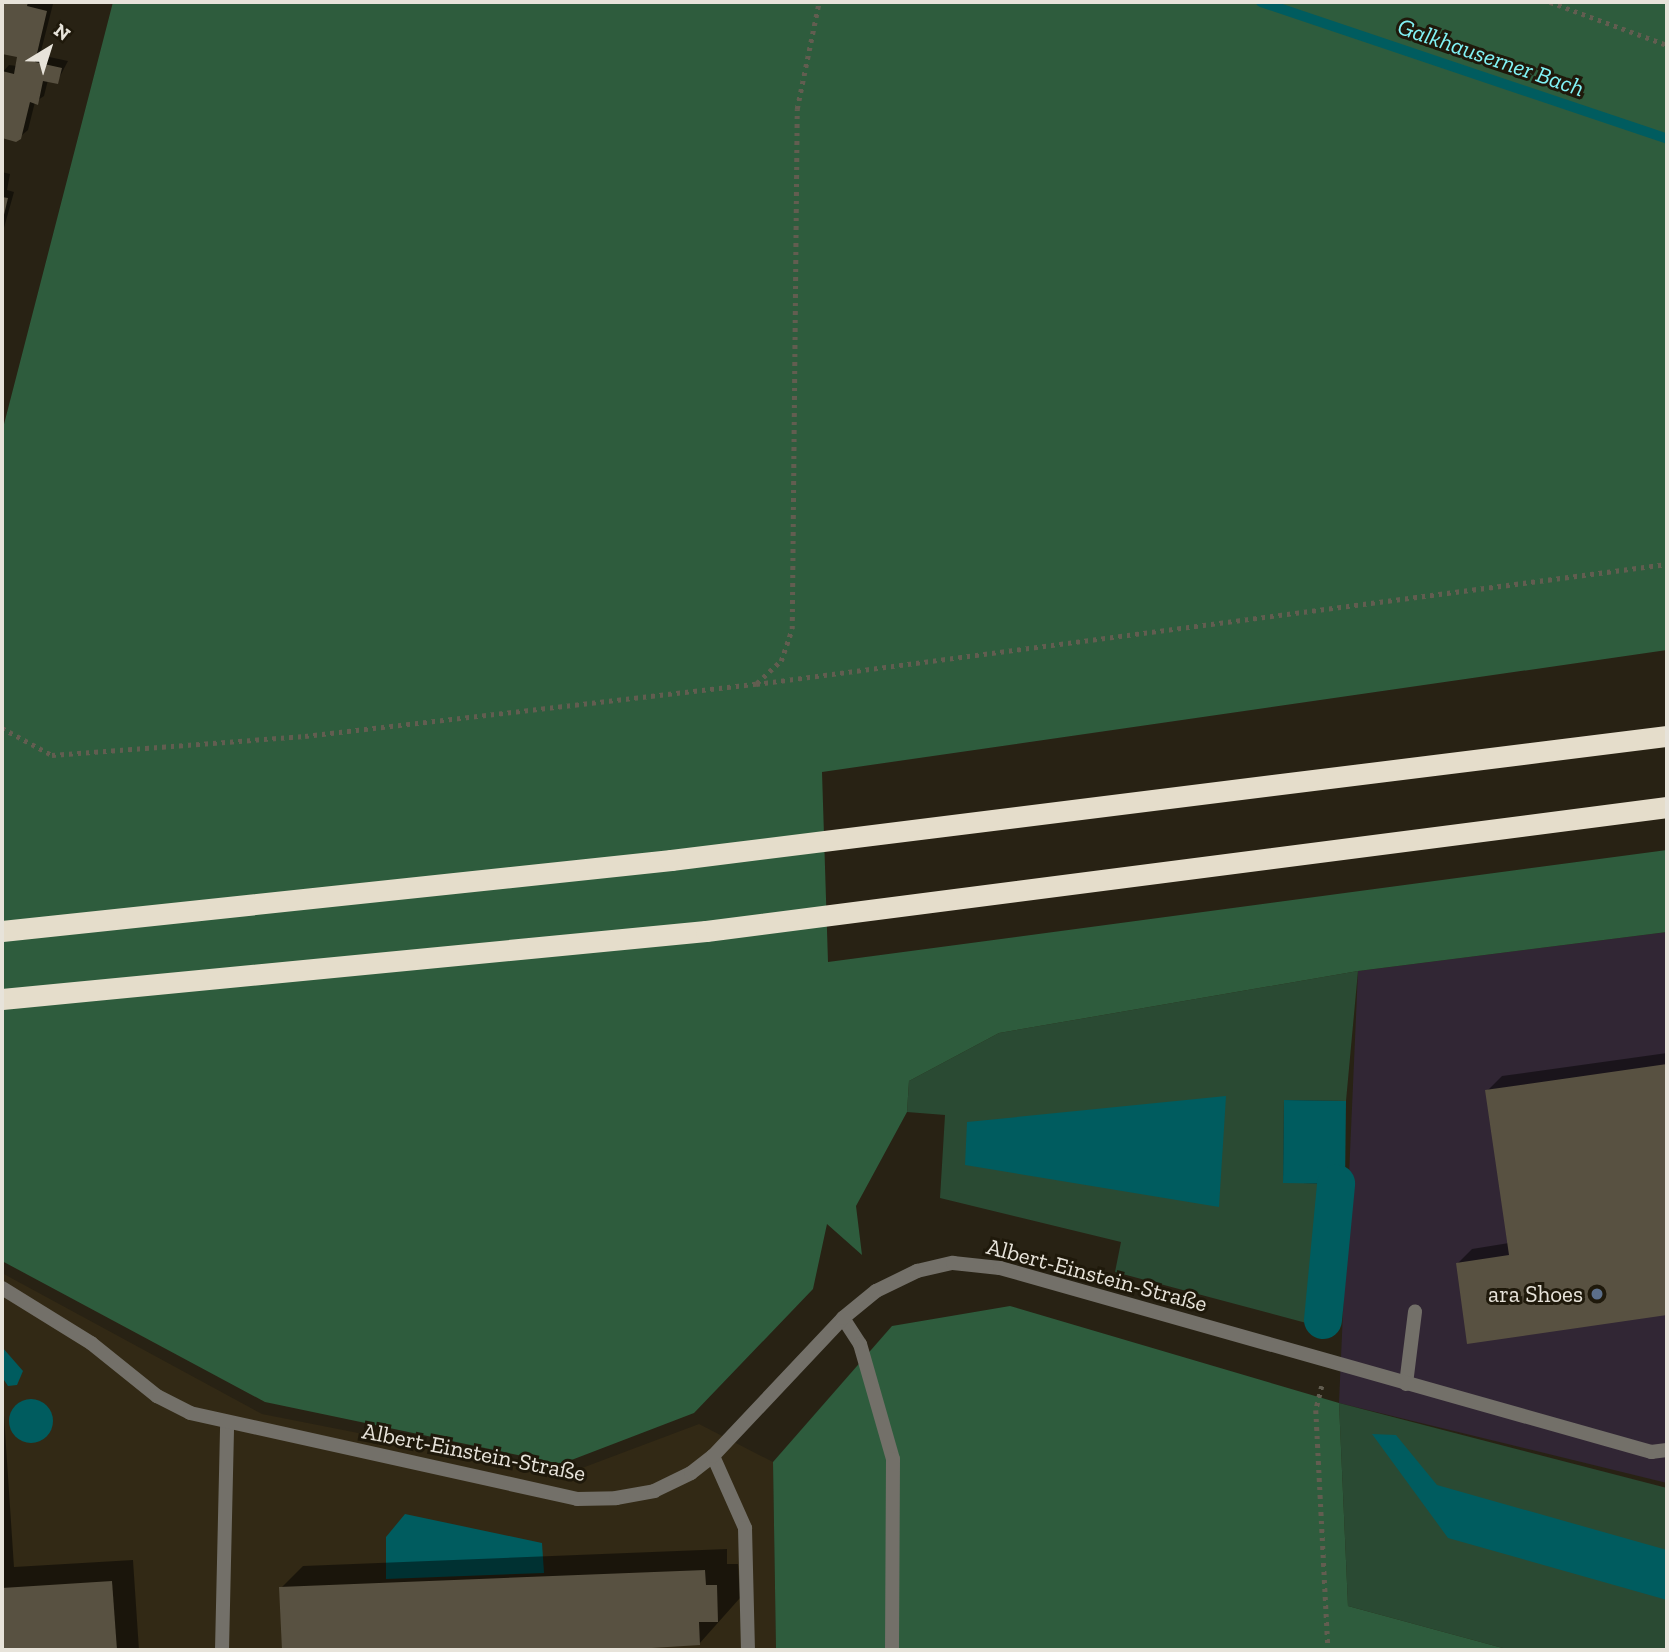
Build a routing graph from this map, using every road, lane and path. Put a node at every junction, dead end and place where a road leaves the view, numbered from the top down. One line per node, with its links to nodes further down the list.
1 (819, 2): 5 (path)
2 (1550, 2): 3 (path)
3 (1667, 46)
4 (1667, 564): 5 (path)
5 (756, 684): 6 (path)
6 (2, 728)
7 (1667, 736): 9 (highway)
8 (1667, 807): 10 (highway)
9 (2, 931)
10 (2, 999)
11 (2, 1288): 16 (street, Albert-Einstein-Straße)
12 (1415, 1312): 15 (street)
13 (843, 1318): 14 (street, Albert-Einstein-Straße); 18 (street, Albert-Einstein-Straße); 21 (street)
14 (1327, 1362): 15 (street, Albert-Einstein-Straße); 22 (path)
15 (1406, 1384): 17 (street, Albert-Einstein-Straße)
16 (227, 1424): 18 (street, Albert-Einstein-Straße); 19 (street)
17 (1667, 1450)
18 (713, 1456): 20 (street)
19 (222, 1650)
20 (748, 1650)
21 (892, 1650)
22 (1328, 1650)

